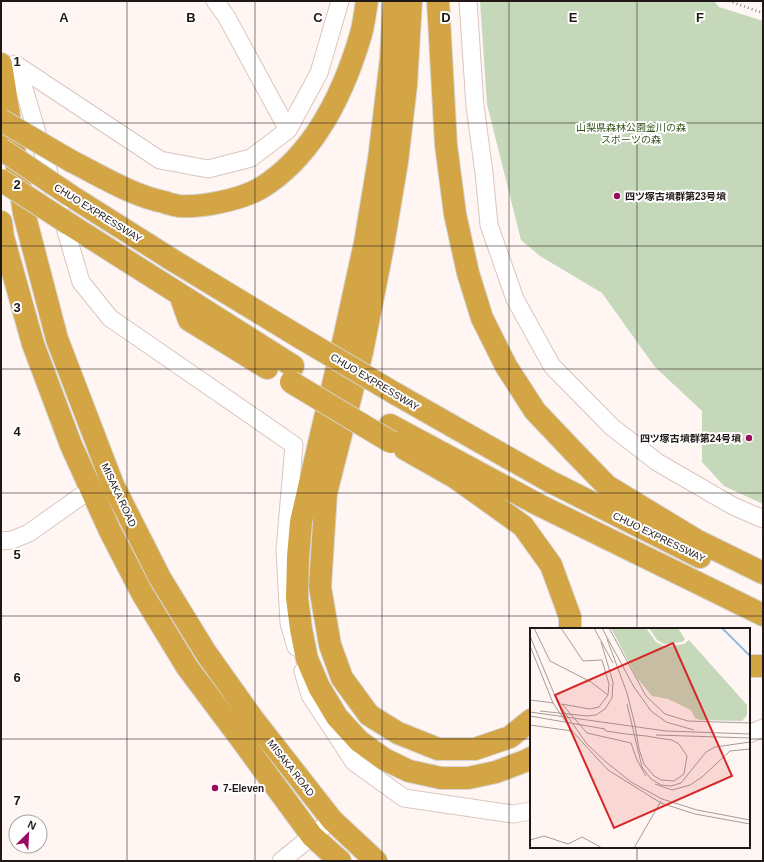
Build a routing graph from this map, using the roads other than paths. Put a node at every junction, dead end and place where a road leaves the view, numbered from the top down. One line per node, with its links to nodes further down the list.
1 (215, 1): 11 (street)
2 (340, 1): 11 (street)
3 (367, 1): 10 (highway, bridge)
4 (394, 1): 28 (highway)
5 (411, 1): 25 (highway)
6 (438, 1): 19 (highway)
7 (468, 1): 17 (street)
8 (1, 55): 9 (street)
9 (9, 65): 11 (street); 29 (street); 30 (highway, MISAKA ROAD)
10 (1, 120)
11 (288, 130)
12 (1, 149): 20 (highway, CHUO EXPRESSWAY, bridge)
13 (1, 180): 15 (highway, bridge)
14 (2, 231): 16 (highway)
15 (391, 433): 21 (highway); 22 (highway)
16 (91, 489): 18 (street); 31 (highway)
17 (763, 519)
18 (1, 541)
19 (763, 573)
20 (763, 588)
21 (763, 615)
22 (570, 628)
23 (750, 666): 24 (highway)
24 (763, 666)
25 (530, 721)
26 (763, 728): 27 (street)
27 (750, 734)
28 (530, 758)
29 (530, 811)
30 (332, 820): 31 (street); 34 (highway, MISAKA ROAD)
31 (312, 836): 32 (street); 33 (highway)
32 (281, 861)
33 (340, 861)
34 (376, 861)

